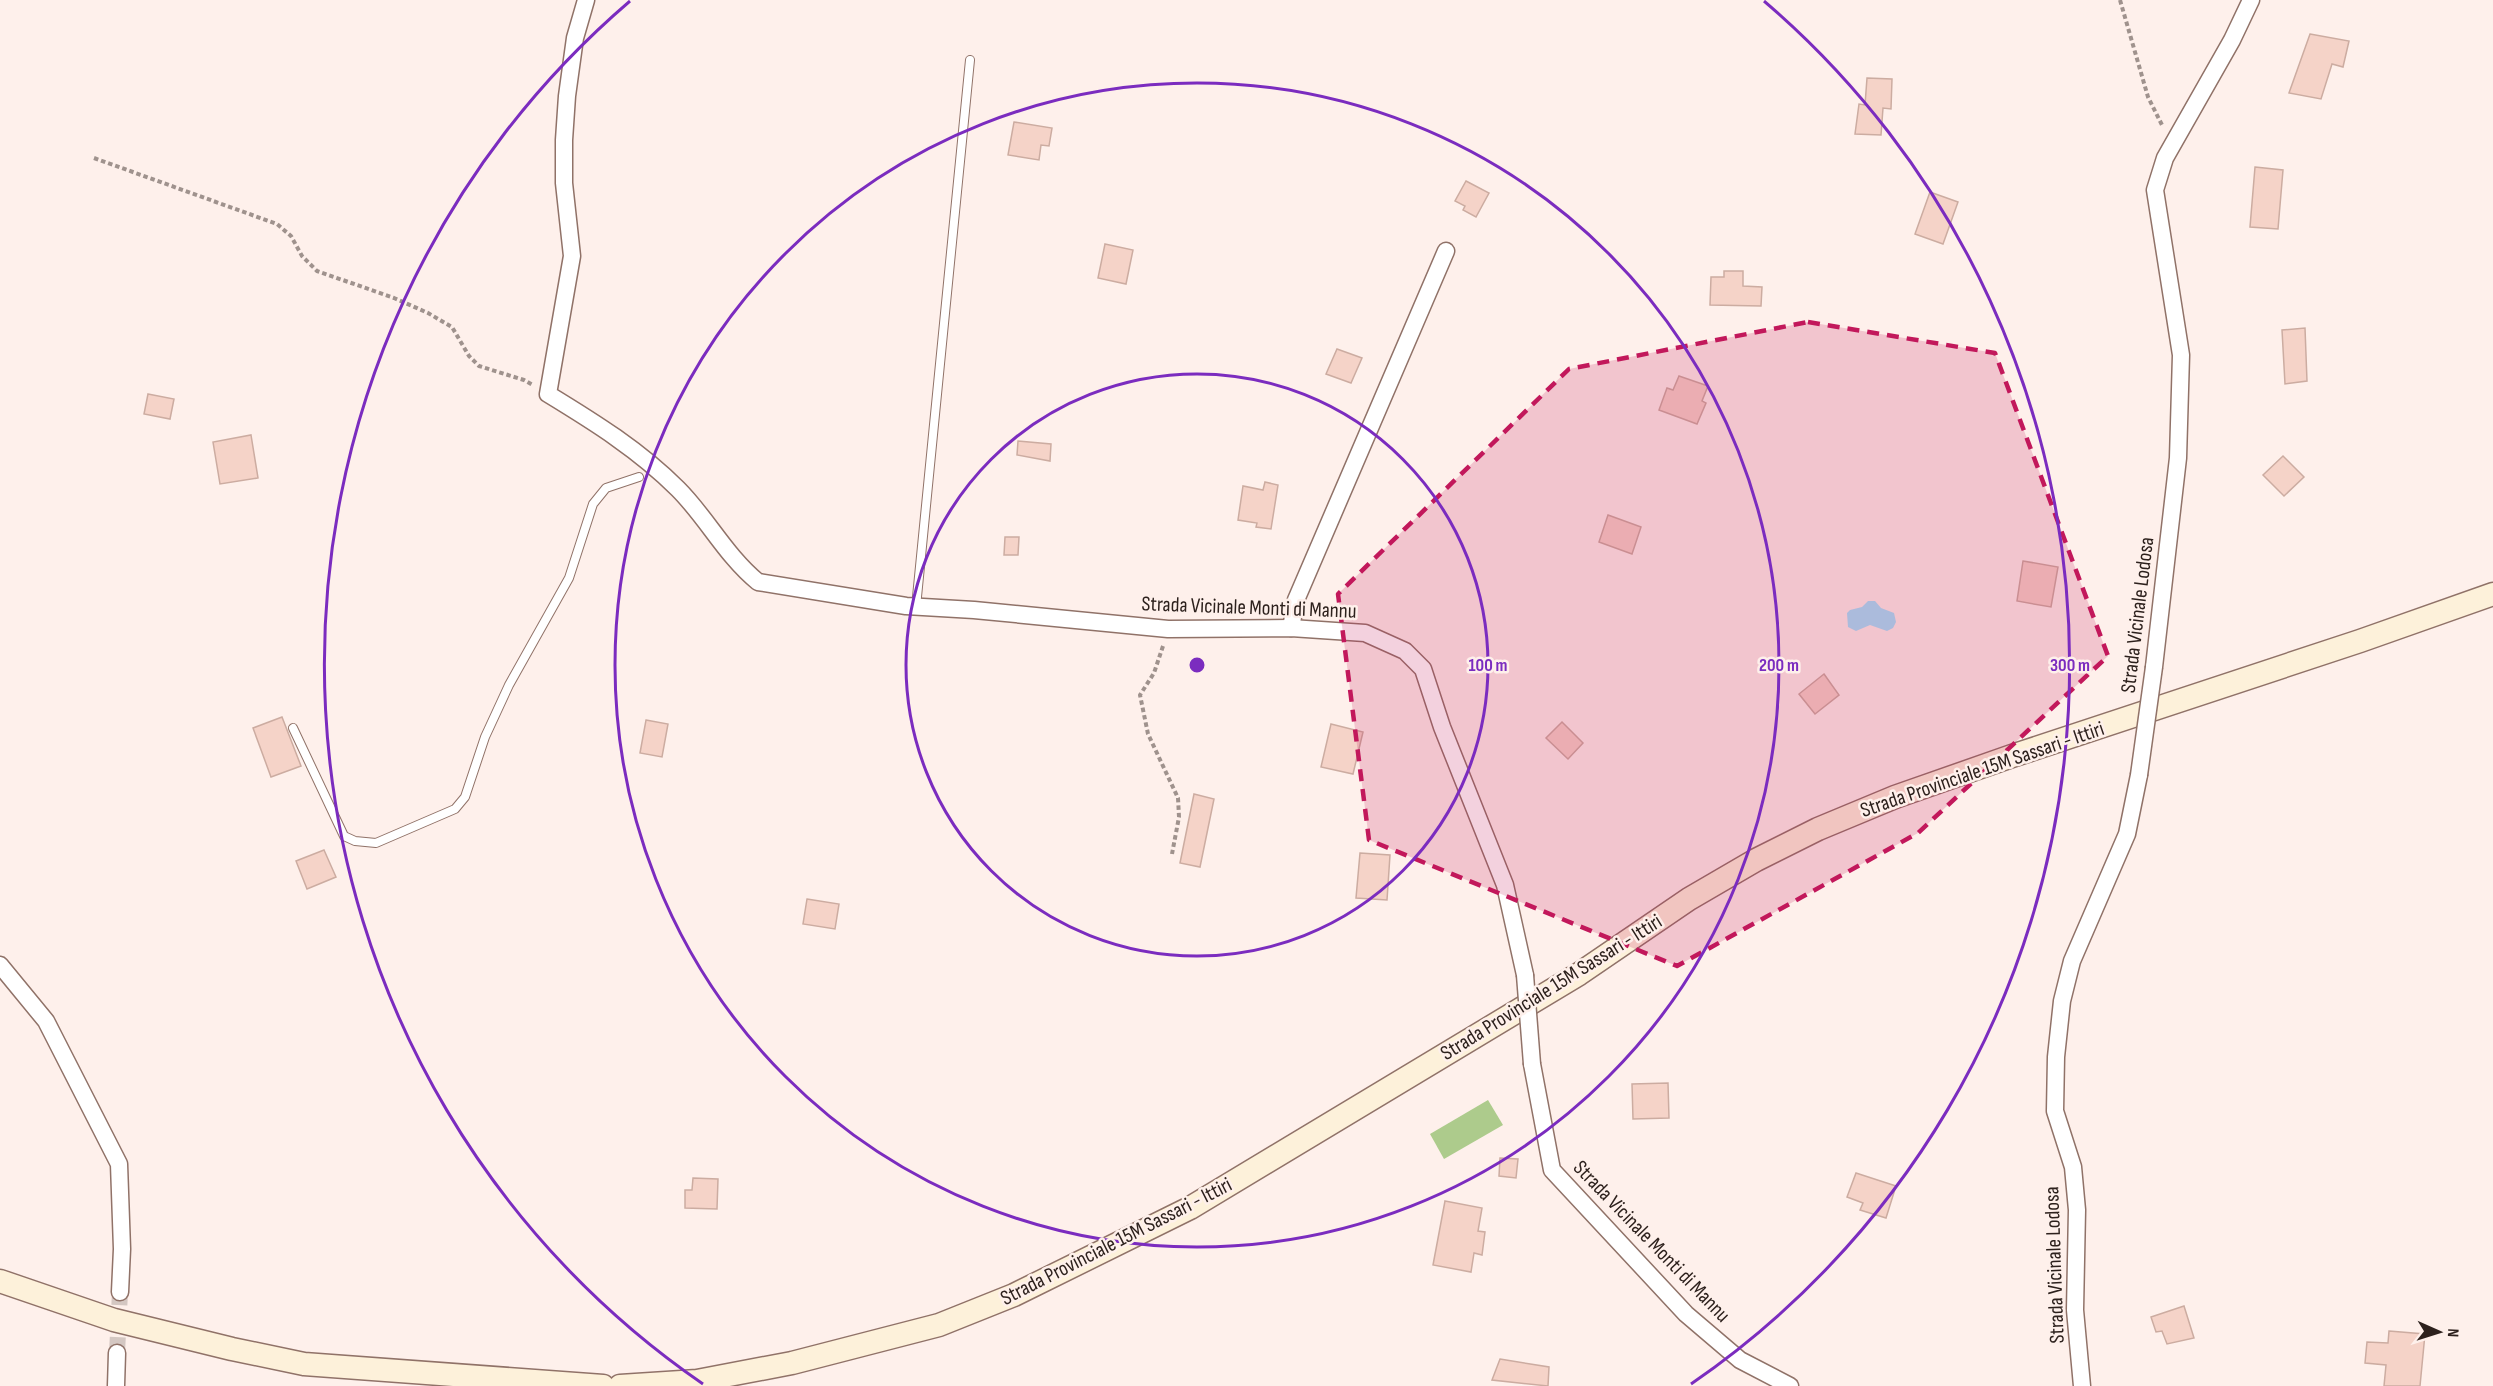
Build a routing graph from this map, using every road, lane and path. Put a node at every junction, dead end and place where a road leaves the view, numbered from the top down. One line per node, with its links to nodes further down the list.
1 (586, 0): 8 (street)
2 (2120, 0): 5 (path)
3 (2251, 0): 5 (street, Strada Vicinale Lodosa)
4 (970, 60): 11 (lane)
5 (2172, 144): 24 (street, Strada Vicinale Lodosa, bridge)
6 (94, 158): 8 (path)
7 (1446, 251): 12 (street)
8 (548, 394): 11 (street, Strada Vicinale Monti di Mannu)
9 (639, 477): 14 (lane)
10 (2493, 594): 22 (main road, Strada Provinciale 15M Sassari - Ittiri)
11 (916, 607): 13 (street, Strada Vicinale Monti di Mannu)
12 (1291, 628): 13 (street, Strada Vicinale Monti di Mannu); 23 (street, Strada Vicinale Monti di Mannu, bridge)
13 (1168, 629): 15 (path)
14 (293, 728)
15 (1172, 854)
16 (0, 965): 18 (street)
17 (0, 1281): 21 (main road)
18 (120, 1292)
19 (117, 1353): 20 (street)
20 (116, 1386)
21 (603, 1386)
22 (620, 1386)
23 (1790, 1386)
24 (2082, 1386)

